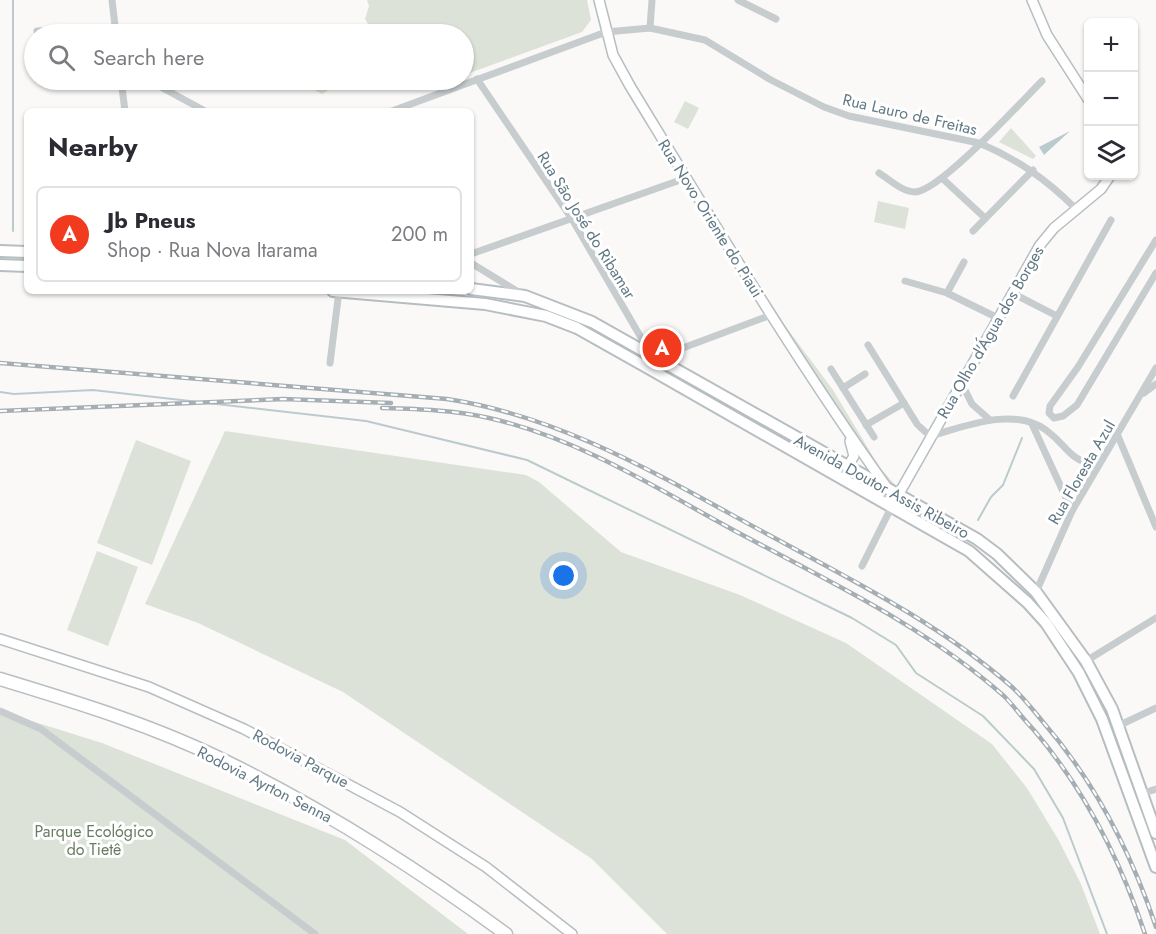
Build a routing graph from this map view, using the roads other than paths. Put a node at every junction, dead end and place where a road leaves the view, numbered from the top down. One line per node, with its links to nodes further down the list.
1 (112, 0): 7 (street)
2 (599, 0): 9 (street, Rua Novo Oriente do Piaui)
3 (652, 0): 8 (street)
4 (738, 0): 6 (street)
5 (1032, 0): 16 (street)
6 (776, 19)
7 (115, 24)
8 (650, 28): 9 (street, Rua Lauro de Freitas); 20 (street, Rua Lauro de Freitas)
9 (606, 32): 10 (street, Rua Lauro de Freitas); 23 (street, Rua Novo Oriente do Piaui)
10 (477, 79): 11 (street, Rua Lauro de Freitas); 28 (street, Rua São José do Ribamar)
11 (474, 80)
12 (1042, 81): 20 (street)
13 (122, 90): 17 (street)
14 (166, 90): 18 (street)
15 (448, 90): 19 (street, Rua Lauro de Freitas)
16 (1084, 91)
17 (125, 108)
18 (199, 108)
19 (400, 108)
20 (979, 143): 21 (street, Rua Lauro de Freitas); 24 (street)
21 (1033, 170): 26 (street, Rua Lauro de Freitas); 27 (street)
22 (879, 173): 24 (street)
23 (686, 178): 28 (street); 47 (street, Rua Novo Oriente do Piaui)
24 (943, 179): 27 (street)
25 (1107, 180): 26 (street, Rua Olho d'Água dos Borges)
26 (1075, 208): 42 (street, Rua Olho d'Água dos Borges)
27 (985, 218): 30 (street)
28 (572, 219): 34 (street); 51 (street, Rua São José do Ribamar)
29 (1111, 220): 48 (street)
30 (973, 231)
31 (1156, 240): 39 (street)
32 (0, 251): 33 (main road)
33 (24, 252)
34 (474, 253)
35 (964, 262): 45 (street)
36 (0, 264): 38 (main road)
37 (474, 265): 46 (street)
38 (24, 266)
39 (1156, 273)
40 (905, 280): 45 (street)
41 (474, 288): 46 (main road, Avenida Doutor Assis Ribeiro)
42 (1012, 293): 48 (street); 49 (street, Rua Olho d'Água dos Borges)
43 (339, 294): 52 (street)
44 (373, 294): 72 (main road, Avenida Doutor Assis Ribeiro)
45 (947, 294): 49 (street)
46 (525, 296): 51 (main road, Avenida Doutor Assis Ribeiro)
47 (771, 315): 51 (street); 65 (street, Rua Novo Oriente do Piaui)
48 (1057, 316): 60 (street)
49 (998, 318): 56 (street, Rua Olho d'Água dos Borges)
50 (868, 345): 61 (street)
51 (654, 357): 69 (main road, Avenida Doutor Assis Ribeiro)
52 (330, 363)
53 (1156, 368): 59 (street, Rua Floresta Azul)
54 (831, 369): 58 (street)
55 (865, 374): 58 (street)
56 (961, 382): 62 (street); 66 (street, Rua Olho d'Água dos Borges)
57 (1156, 384): 59 (street)
58 (843, 388): 64 (street)
59 (1141, 395): 67 (street, Rua Floresta Azul)
60 (1013, 396)
61 (904, 403): 64 (street); 66 (street)
62 (990, 420): 63 (street); 66 (street)
63 (1032, 424): 70 (street); 73 (street)
64 (866, 425): 68 (street)
65 (844, 427): 69 (street, Rua Novo Oriente do Piaui); 71 (street, Rua Novo Oriente do Piaui)
66 (930, 436): 71 (street, Rua Olho d'Água dos Borges)
67 (1118, 436): 70 (street, Rua Floresta Azul); 74 (street)
68 (874, 437)
69 (848, 466): 71 (main road, Avenida Doutor Assis Ribeiro)
70 (1097, 467): 73 (street, Rua Floresta Azul)
71 (894, 492): 72 (street, Rua Olho d'Água dos Borges); 76 (main road, Avenida Doutor Assis Ribeiro)
72 (892, 506): 75 (street); 89 (main road, Avenida Doutor Assis Ribeiro)
73 (1072, 512): 76 (street, Rua Floresta Azul)
74 (1156, 527)
75 (862, 566)
76 (1036, 592): 79 (main road, Avenida Doutor Assis Ribeiro)
77 (1156, 618): 79 (street)
78 (0, 639): 92 (street, Rodovia Parque)
79 (1086, 661): 83 (main road, Avenida Doutor Assis Ribeiro)
80 (0, 679): 91 (highway, Rodovia Ayrton Senna)
81 (1156, 708): 83 (street)
82 (0, 711): 90 (street)
83 (1118, 726): 85 (main road, Avenida Doutor Assis Ribeiro)
84 (1156, 789): 85 (street)
85 (1142, 794): 86 (main road, Avenida Doutor Assis Ribeiro)
86 (1148, 811): 87 (street); 88 (main road, Avenida Doutor Assis Ribeiro)
87 (1156, 821)
88 (1156, 833)
89 (1156, 867)
90 (315, 934)
91 (506, 934)
92 (572, 934)

